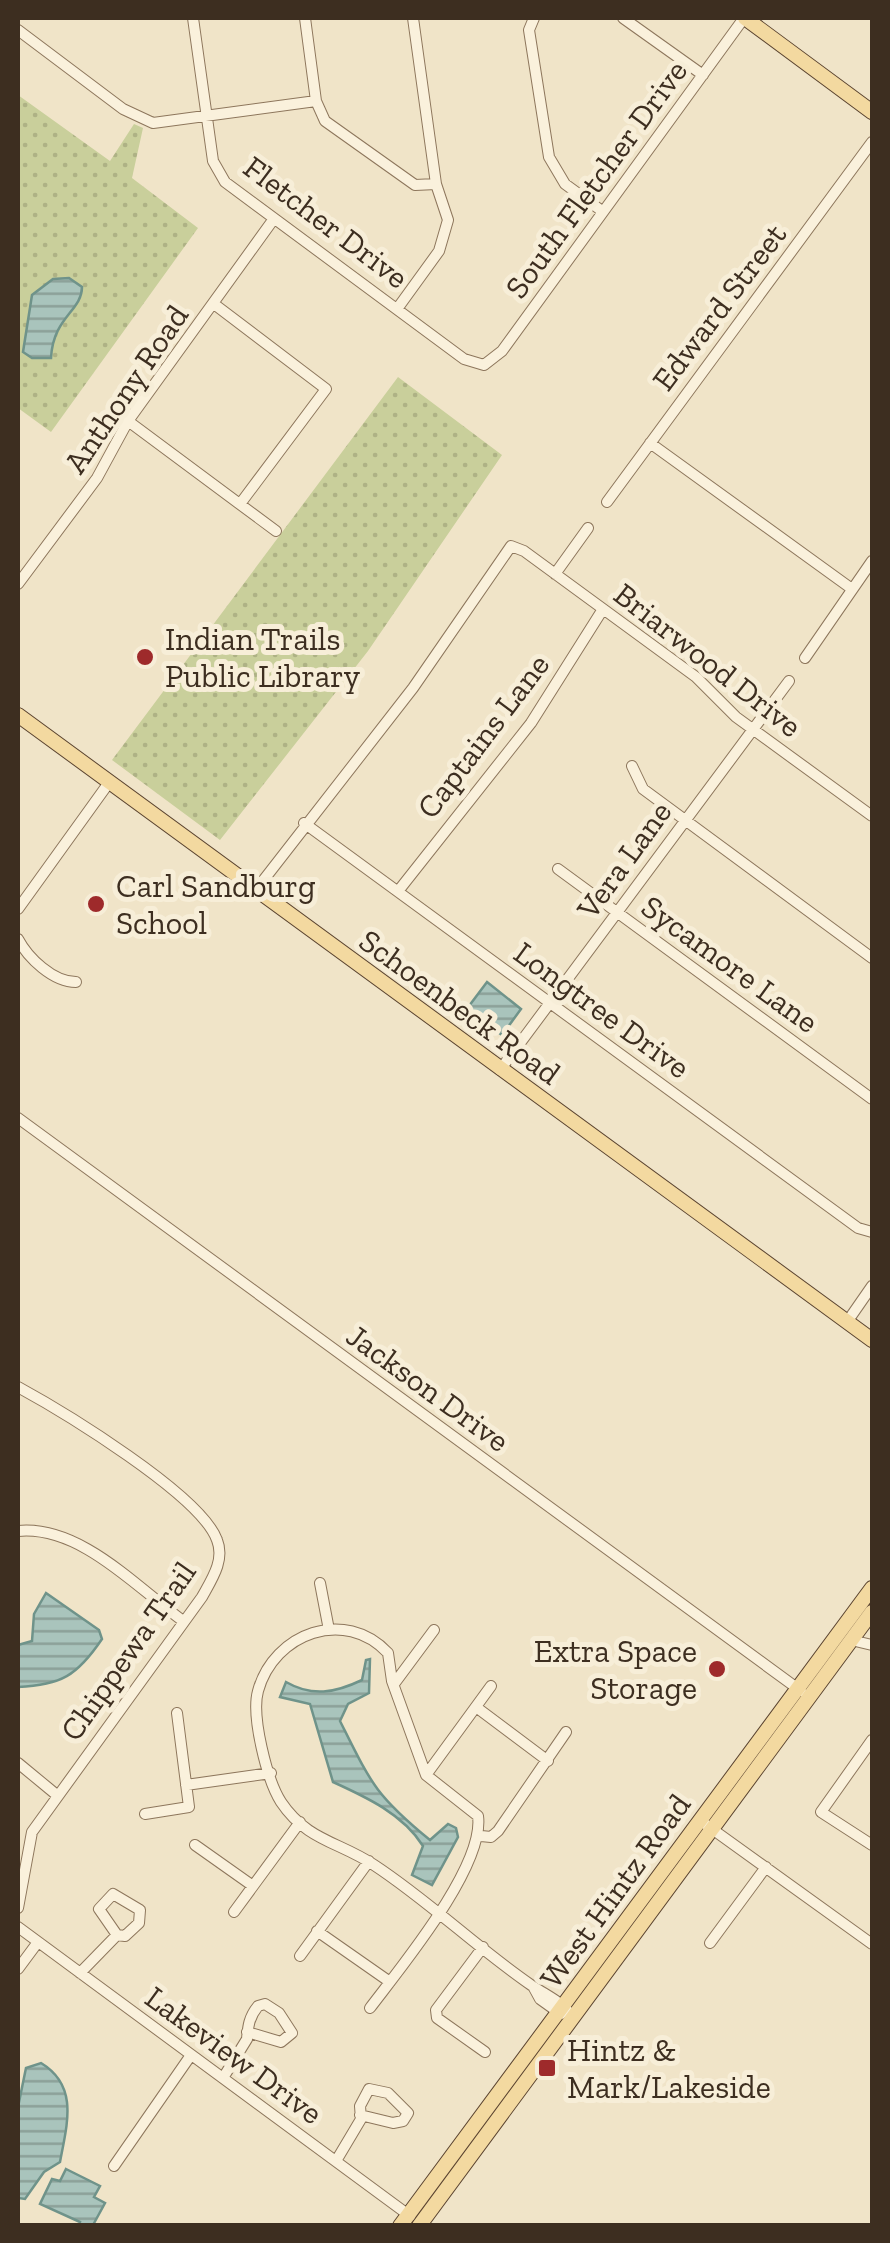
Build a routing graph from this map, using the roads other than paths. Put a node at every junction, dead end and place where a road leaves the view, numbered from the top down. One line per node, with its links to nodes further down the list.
1 (193, 18): 10 (street, Fletcher Drive)
2 (305, 18): 9 (street)
3 (413, 18): 13 (street)
4 (534, 18): 14 (street)
5 (623, 18): 8 (street)
6 (745, 18): 8 (street, South Fletcher Drive); 11 (main road)
7 (18, 30): 10 (street)
8 (703, 75): 14 (street, South Fletcher Drive)
9 (316, 101): 10 (street); 13 (street)
10 (208, 112): 15 (street, Fletcher Drive)
11 (872, 112)
12 (872, 142): 20 (street, Edward Street)
13 (436, 184): 17 (street)
14 (602, 211): 18 (street, South Fletcher Drive)
15 (273, 220): 16 (street, Anthony Road); 17 (street, Fletcher Drive)
16 (214, 304): 19 (street, Anthony Road); 22 (street)
17 (398, 309): 18 (street, Fletcher Drive)
18 (484, 365)
19 (128, 421): 22 (street); 27 (street, Anthony Road)
20 (650, 442): 21 (street, Edward Street); 28 (street)
21 (606, 502)
22 (240, 504): 24 (street)
23 (588, 528): 26 (street)
24 (276, 531)
25 (872, 561): 28 (street)
26 (555, 574): 29 (street, Briarwood Drive); 38 (street, Briarwood Drive)
27 (18, 584)
28 (852, 589): 30 (street)
29 (603, 608): 33 (street, Briarwood Drive); 40 (street, Captains Lane)
30 (805, 658)
31 (789, 681): 33 (street, Vera Lane)
32 (18, 715): 35 (main road, Schoenbeck Road)
33 (752, 728): 36 (street, Briarwood Drive); 37 (street, Vera Lane)
34 (632, 766): 37 (street)
35 (108, 784): 41 (main road, Schoenbeck Road); 42 (street)
36 (872, 816)
37 (684, 820): 43 (street, Vera Lane); 45 (street)
38 (304, 823): 40 (street, Longtree Drive); 41 (street)
39 (558, 869): 43 (street, Sycamore Lane)
40 (399, 890): 47 (street, Longtree Drive)
41 (255, 891): 48 (main road, Schoenbeck Road)
42 (18, 909)
43 (617, 912): 47 (street, Vera Lane); 49 (street, Sycamore Lane)
44 (18, 939): 46 (street)
45 (872, 958)
46 (76, 982)
47 (549, 1004): 48 (street, Vera Lane); 51 (street, Longtree Drive)
48 (500, 1070): 53 (main road, Schoenbeck Road)
49 (872, 1100)
50 (18, 1118): 67 (street, Jackson Drive)
51 (872, 1232)
52 (872, 1286): 53 (street)
53 (846, 1322): 54 (main road, Schoenbeck Road)
54 (872, 1340)
55 (18, 1387): 59 (street, Chippewa Trail)
56 (18, 1531): 59 (street)
57 (320, 1583): 61 (street)
58 (872, 1588): 67 (main road, West Hintz Road)
59 (183, 1622): 77 (street, Chippewa Trail)
60 (870, 1622): 63 (main road, West Hintz Road)
61 (329, 1630): 65 (street); 74 (street)
62 (434, 1630): 65 (street)
63 (852, 1640): 64 (street); 67 (main road, West Hintz Road)
64 (872, 1645)
65 (394, 1684): 75 (street)
66 (492, 1686): 68 (street)
67 (804, 1694): 80 (main road, West Hintz Road)
68 (476, 1707): 72 (street); 75 (street)
69 (177, 1713): 76 (street)
70 (566, 1732): 72 (street)
71 (872, 1740): 83 (street)
72 (548, 1761): 81 (street)
73 (18, 1764): 77 (street)
74 (270, 1773): 76 (street); 79 (street)
75 (426, 1775): 81 (street)
76 (186, 1784): 78 (street)
77 (58, 1796): 87 (street, Chippewa Trail)
78 (144, 1814)
79 (300, 1822): 84 (street); 86 (street)
80 (706, 1825): 85 (street); 102 (main road, West Hintz Road)
81 (481, 1836): 89 (street)
82 (195, 1845): 86 (street)
83 (872, 1845)
84 (369, 1862): 89 (street); 91 (street)
85 (766, 1868): 94 (street); 95 (street)
86 (253, 1886): 88 (street)
87 (18, 1908)
88 (234, 1912)
89 (440, 1916): 96 (street); 100 (street)
90 (19, 1931): 93 (street, Lakeview Drive)
91 (318, 1931): 97 (street); 100 (street)
92 (117, 1935): 99 (street)
93 (38, 1942): 98 (street); 99 (street, Lakeview Drive)
94 (710, 1943)
95 (872, 1944)
96 (483, 1947): 102 (street); 104 (street)
97 (300, 1956)
98 (18, 1969)
99 (80, 1973): 105 (street, Lakeview Drive)
100 (390, 1982): 101 (street)
101 (370, 2008)
102 (565, 2012): 110 (main road, West Hintz Road)
103 (247, 2032): 103 (street); 106 (street)
104 (486, 2052)
105 (191, 2055): 106 (street, Lakeview Drive); 109 (street)
106 (223, 2078): 108 (street, Lakeview Drive)
107 (360, 2114): 107 (street); 108 (street)
108 (336, 2161): 110 (street, Lakeview Drive)
109 (114, 2166)
110 (414, 2223)

